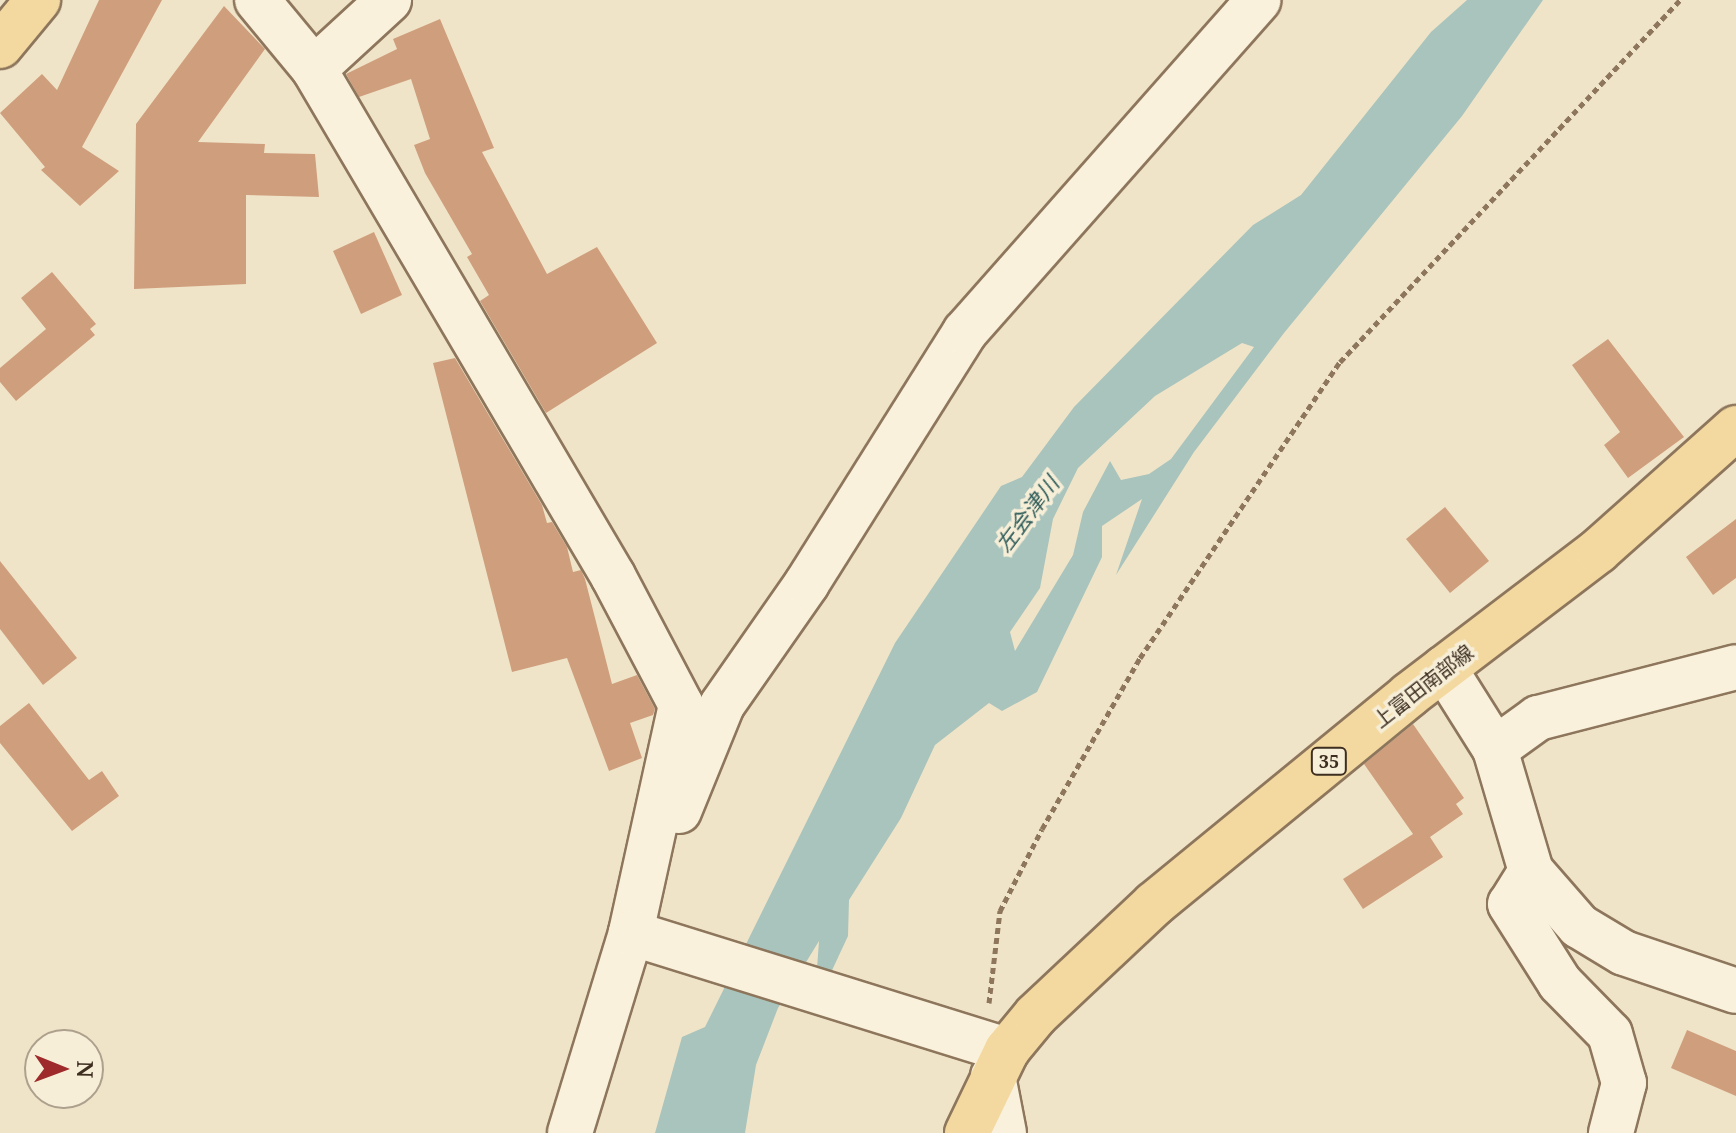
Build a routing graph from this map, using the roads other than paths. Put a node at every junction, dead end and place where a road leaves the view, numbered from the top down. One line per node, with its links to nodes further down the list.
1 (38, 0): 5 (main road)
2 (257, 0): 6 (street)
3 (389, 0): 6 (street)
4 (1259, 0): 12 (street)
5 (0, 46)
6 (314, 69): 12 (street)
7 (1736, 428): 9 (main road, 上富田南部線 / 35)
8 (1736, 667): 10 (street)
9 (1444, 668): 10 (street); 14 (main road, 上富田南部線 / 35)
10 (1495, 749): 11 (street)
11 (1531, 871): 13 (street); 18 (street)
12 (649, 938): 14 (street); 15 (street)
13 (1736, 991)
14 (986, 1049): 16 (main road, 上富田南部線 / 35); 17 (street)
15 (570, 1133)
16 (967, 1133)
17 (1004, 1133)
18 (1611, 1133)

